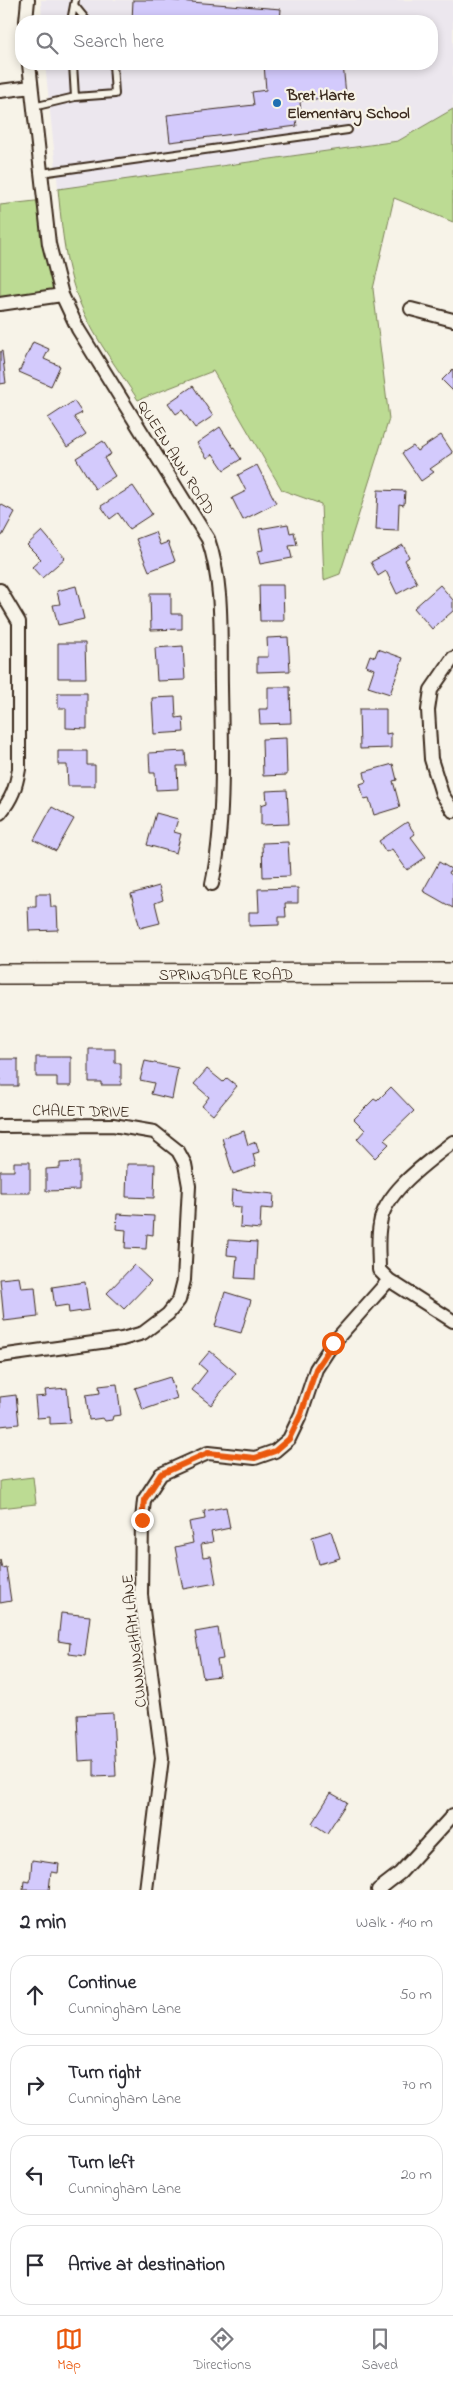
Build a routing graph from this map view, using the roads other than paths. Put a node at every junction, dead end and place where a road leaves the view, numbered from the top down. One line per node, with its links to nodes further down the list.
1 (28, 0): 3 (street)
2 (75, 3): 4 (lane)
3 (27, 15)
4 (83, 15)
5 (30, 70): 8 (street, QUEEN ANN ROAD)
6 (73, 70): 10 (lane)
7 (113, 70): 10 (lane)
8 (31, 87): 9 (street); 11 (street, QUEEN ANN ROAD)
9 (0, 91)
10 (75, 97): 11 (lane)
11 (33, 107): 13 (street, QUEEN ANN ROAD)
12 (348, 130): 13 (lane)
13 (41, 173): 14 (street, QUEEN ANN ROAD)
14 (62, 295): 15 (street); 22 (street, QUEEN ANN ROAD)
15 (0, 304)
16 (410, 309): 17 (street)
17 (453, 320)
18 (0, 590): 21 (street)
19 (453, 658): 20 (street)
20 (453, 811)
21 (0, 813)
22 (212, 884)
23 (0, 974): 24 (main road, SPRINGDALE ROAD)
24 (453, 974)
25 (0, 1126): 29 (street, CHALET DRIVE)
26 (453, 1142): 27 (street)
27 (389, 1280): 28 (street); 31 (street, CUNNINGHAM LANE)
28 (453, 1321)
29 (0, 1356)
30 (453, 1815): 32 (street)
31 (146, 1890)
32 (378, 1890)

